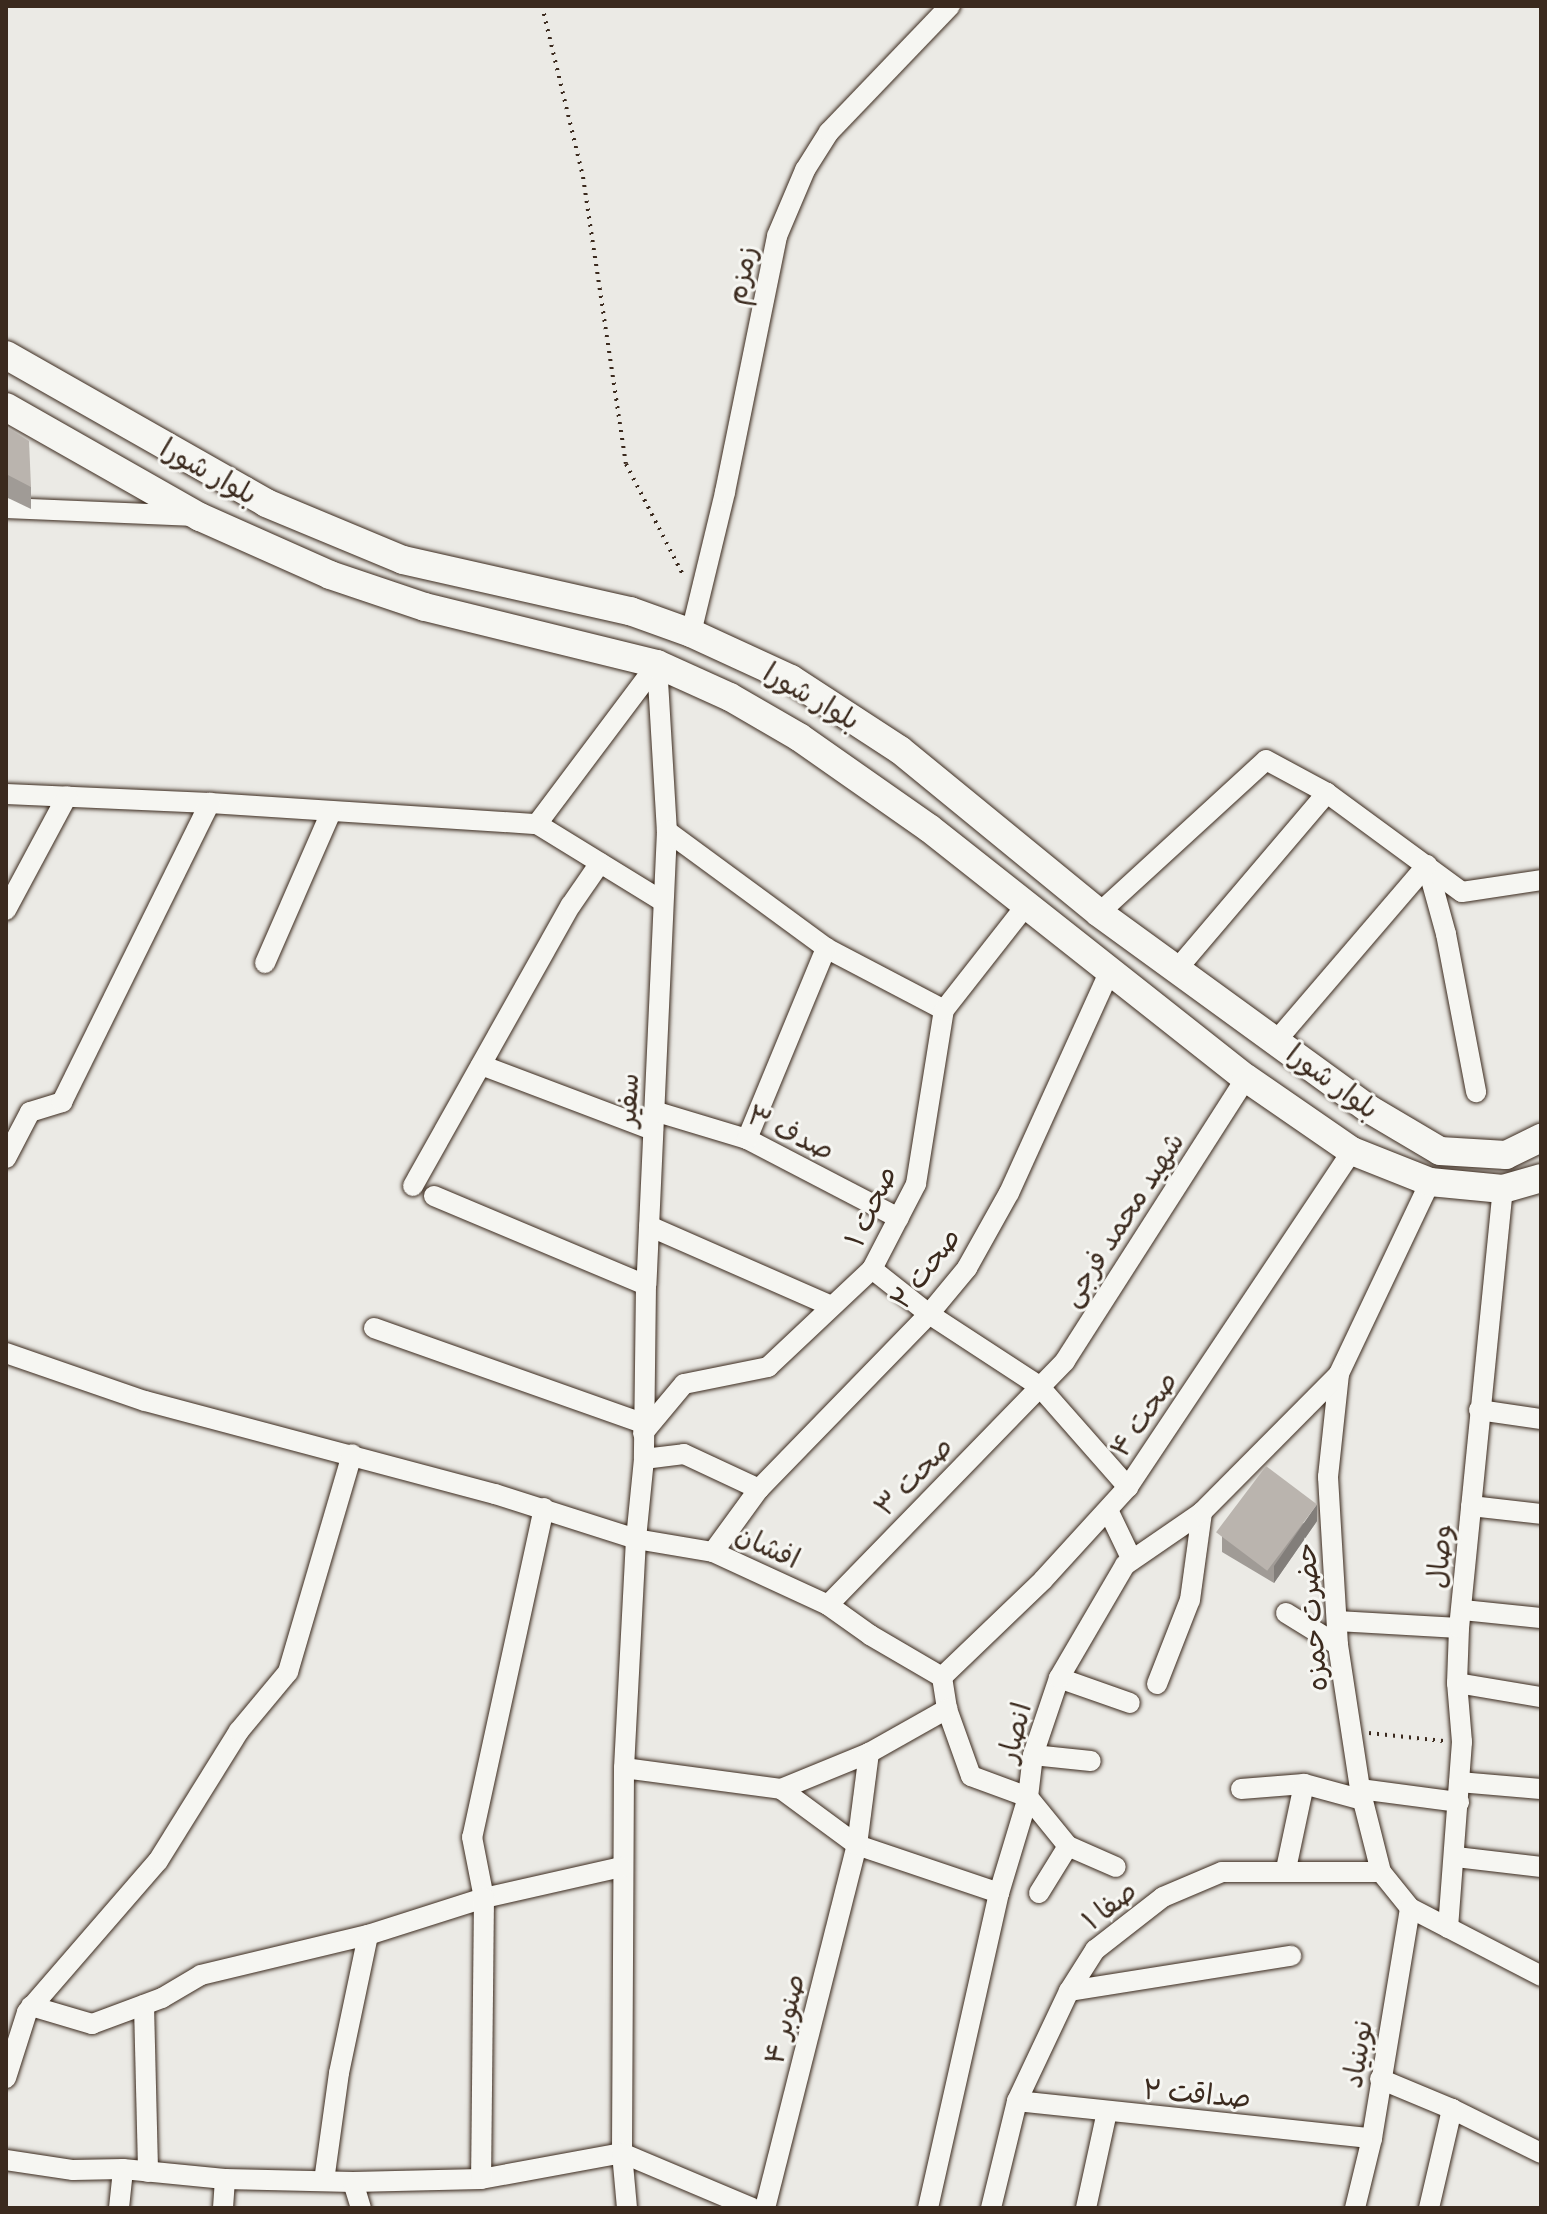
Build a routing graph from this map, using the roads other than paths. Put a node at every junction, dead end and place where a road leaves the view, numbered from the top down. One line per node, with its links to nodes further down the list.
1 (950, 6): 6 (street, زمزم)
2 (6, 355): 6 (main road, بلوار شورا)
3 (6, 407): 5 (main road, بلوار شورا)
4 (6, 508): 5 (street)
5 (200, 517): 7 (main road, بلوار شورا)
6 (694, 621): 18 (main road, بلوار شورا)
7 (657, 664): 13 (street); 14 (street, سفیر); 20 (main road, بلوار شورا)
8 (1327, 793): 16 (street); 22 (street); 25 (street)
9 (6, 794): 10 (street)
10 (67, 796): 11 (street); 21 (street)
11 (210, 803): 12 (street); 36 (street)
12 (331, 812): 13 (street); 24 (street)
13 (537, 824): 15 (street)
14 (667, 831): 19 (street, سفیر); 23 (street)
15 (600, 863): 19 (street); 29 (street)
16 (1427, 865): 17 (street); 28 (street); 31 (street)
17 (1541, 880)
18 (1064, 884): 20 (main road); 22 (main road, بلوار شورا)
19 (662, 901): 32 (street, سفیر)
20 (1028, 903): 26 (main road, بلوار شورا); 27 (street, صحت ۱)
21 (6, 910)
22 (1099, 913): 25 (main road, بلوار شورا)
23 (826, 948): 27 (street); 34 (street)
24 (265, 963)
25 (1178, 968): 28 (main road, بلوار شورا)
26 (1110, 970): 30 (main road, بلوار شورا); 47 (street, صحت ۲)
27 (944, 1010): 42 (street, صحت ۱)
28 (1277, 1040): 33 (main road, بلوار شورا)
29 (481, 1065): 32 (street, صدف ۳); 39 (street)
30 (1246, 1078): 35 (main road, بلوار شورا); 51 (street, شهید محمد فرجی)
31 (1476, 1092)
32 (654, 1120): 34 (street, صدف ۳); 43 (street, سفیر)
33 (1541, 1138)
34 (747, 1139): 42 (street, صدف ۳)
35 (1352, 1151): 38 (main road, بلوار شورا); 57 (street, صحت ۴)
36 (6, 1158)
37 (1541, 1178): 40 (main road, بلوار شورا)
38 (1430, 1182): 40 (main road, بلوار شورا); 50 (street, حضرت حمزه)
39 (413, 1186)
40 (1503, 1189): 52 (street, وصال)
41 (434, 1196): 45 (street)
42 (899, 1218): 44 (street, صحت ۱)
43 (649, 1226): 45 (street, سفیر); 46 (street)
44 (872, 1269): 46 (street, صحت ۱); 47 (street)
45 (646, 1285): 54 (street, سفیر)
46 (831, 1306): 54 (street, صحت ۱)
47 (929, 1314): 51 (street); 58 (street, صحت ۲)
48 (374, 1328): 54 (street)
49 (6, 1353): 55 (street, افشان)
50 (1339, 1374): 62 (street, انصار); 71 (street, حضرت حمزه)
51 (1039, 1386): 57 (street); 67 (street, صحت ۳)
52 (1479, 1410): 53 (street); 59 (street, وصال)
53 (1541, 1419)
54 (643, 1428): 56 (street, سفیر)
55 (352, 1454): 60 (street, افشان); 109 (street)
56 (644, 1459): 58 (street); 64 (street, سفیر)
57 (1128, 1487): 61 (street, صحت ۴)
58 (759, 1489): 65 (street, صحت ۲)
59 (1471, 1506): 63 (street); 70 (street, وصال)
60 (544, 1508): 64 (street, افشان); 101 (street)
61 (1108, 1510): 66 (street); 73 (street, صحت ۴)
62 (1202, 1512): 66 (street, انصار); 76 (street)
63 (1541, 1514)
64 (636, 1539): 65 (street, افشان); 83 (street, سفیر)
65 (713, 1552): 67 (street, افشان)
66 (1132, 1560): 74 (street, انصار)
67 (828, 1605): 73 (street, افشان)
68 (1286, 1613): 72 (street)
69 (1541, 1618): 70 (street)
70 (1461, 1619): 71 (street); 75 (street, وصال)
71 (1337, 1621): 72 (street, حضرت حمزه)
72 (1338, 1645): 89 (street, حضرت حمزه)
73 (942, 1677): 79 (street)
74 (1059, 1678): 78 (street); 81 (street, انصار)
75 (1457, 1683): 77 (street); 88 (street, وصال)
76 (1157, 1684)
77 (1541, 1697)
78 (1130, 1703)
79 (947, 1709): 80 (street); 90 (street)
80 (869, 1753): 85 (street); 91 (street, صنوبر ۴)
81 (1033, 1755): 82 (street); 90 (street, انصار)
82 (1091, 1761)
83 (624, 1768): 85 (street); 94 (street, سفیر)
84 (1304, 1784): 86 (street); 89 (street); 97 (street)
85 (781, 1789): 91 (street)
86 (1241, 1789)
87 (1541, 1789): 88 (street)
88 (1459, 1792): 89 (street); 93 (street, وصال)
89 (1362, 1794): 98 (street, حضرت حمزه)
90 (1028, 1797): 92 (street); 99 (street, انصار)
91 (857, 1845): 99 (street); 130 (street, صنوبر ۴)
92 (1068, 1846): 95 (street); 100 (street)
93 (1456, 1857): 96 (street); 103 (street, وصال)
94 (622, 1867): 101 (street); 116 (street, سفیر)
95 (1116, 1867)
96 (1541, 1867)
97 (1286, 1869): 98 (street, صفا ۱); 107 (street, صفا ۱)
98 (1381, 1872): 102 (street, حضرت حمزه)
99 (999, 1893): 131 (street, انصار)
100 (1039, 1893)
101 (484, 1898): 104 (street); 122 (street)
102 (1410, 1908): 103 (street, حضرت حمزه); 111 (street, نوبنیاد)
103 (1448, 1928): 106 (street, حضرت حمزه)
104 (368, 1935): 108 (street); 123 (street)
105 (1291, 1956): 107 (street)
106 (1541, 1976)
107 (1069, 1991): 112 (street, صفا ۱)
108 (144, 2005): 109 (street); 120 (street)
109 (31, 2006): 110 (street)
110 (6, 2078)
111 (1380, 2079): 113 (street); 115 (street, نوبنیاد)
112 (1017, 2101): 114 (street, صداقت ۲); 132 (street, صفا ۱)
113 (1452, 2109): 117 (street); 135 (street)
114 (1107, 2112): 115 (street, صداقت ۲); 133 (street)
115 (1372, 2138): 134 (street, نوبنیاد)
116 (622, 2153): 122 (street); 128 (street, سفیر); 129 (street)
117 (1541, 2153)
118 (6, 2160): 119 (street)
119 (123, 2169): 120 (street); 125 (street)
120 (148, 2172): 121 (street)
121 (225, 2179): 123 (street); 126 (street)
122 (481, 2179): 124 (street)
123 (324, 2181): 124 (street)
124 (353, 2182): 127 (street)
125 (119, 2208)
126 (223, 2208)
127 (361, 2208)
128 (627, 2208)
129 (752, 2208)
130 (765, 2208)
131 (928, 2208)
132 (991, 2208)
133 (1086, 2208)
134 (1355, 2208)
135 (1429, 2208)

